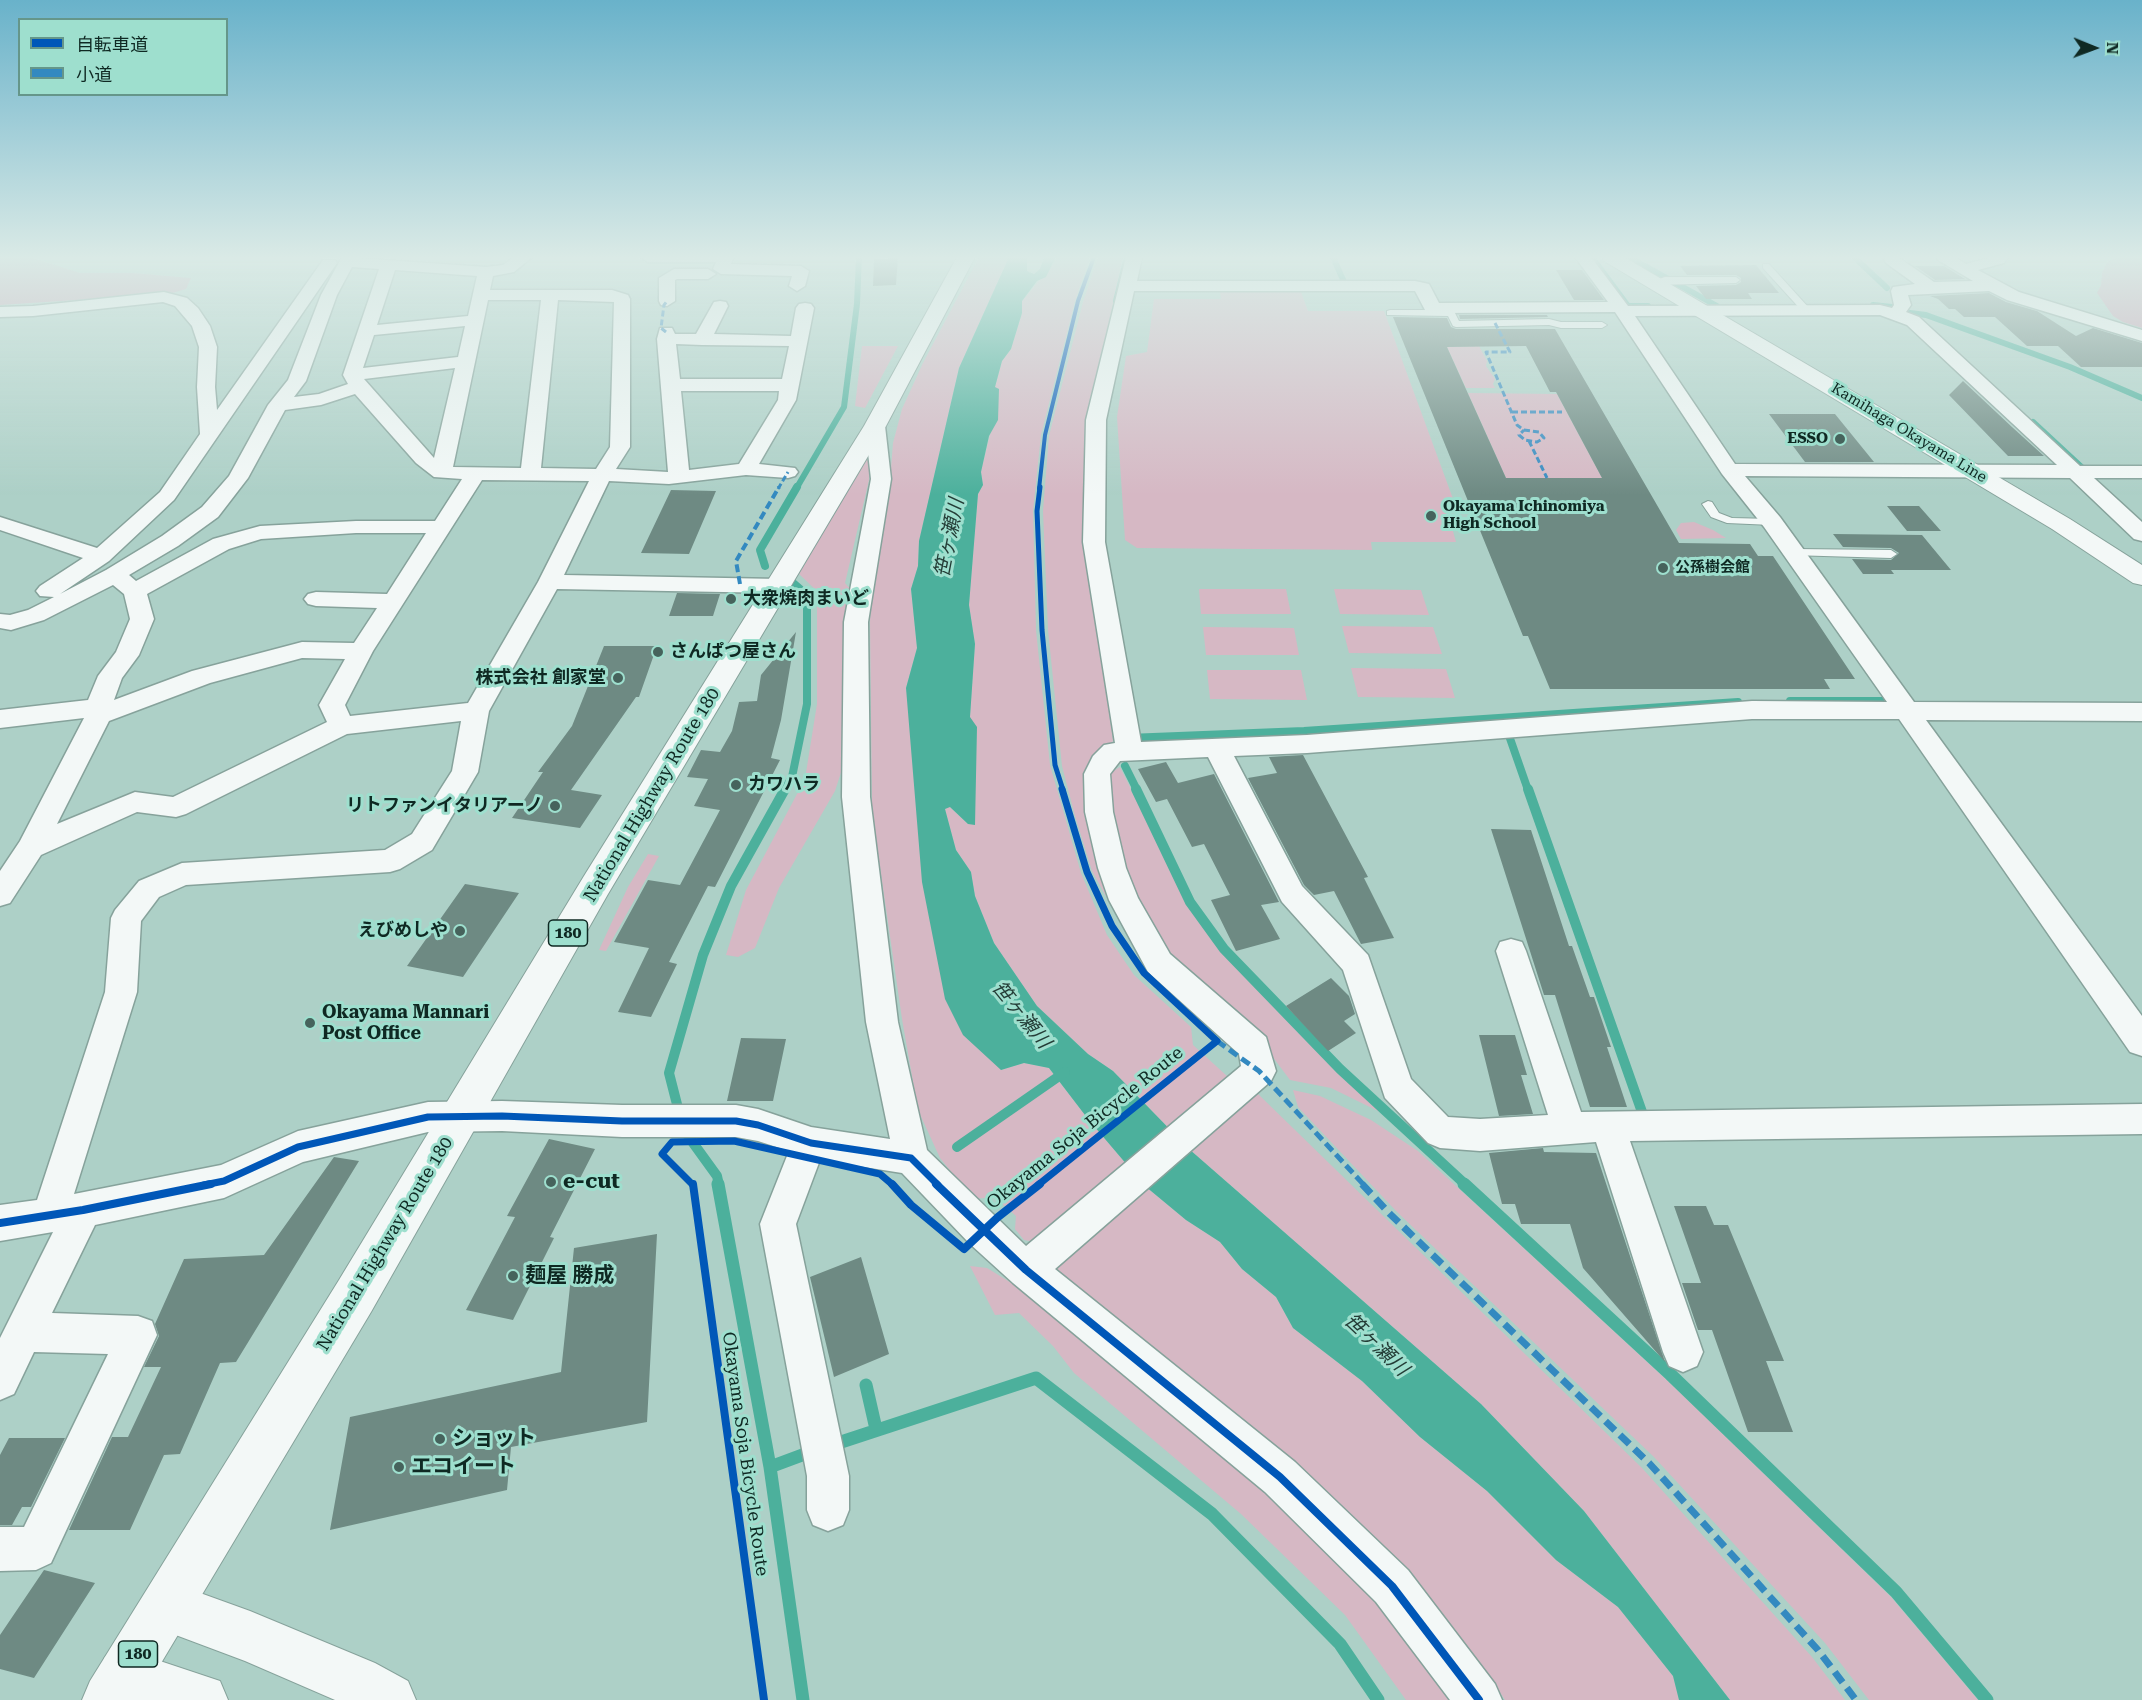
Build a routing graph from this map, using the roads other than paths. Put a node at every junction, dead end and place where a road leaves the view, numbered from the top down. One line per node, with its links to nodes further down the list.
1 (204, 336): 25 (street)
2 (285, 336): 25 (street)
3 (314, 336): 23 (street)
4 (365, 336): 20 (street)
5 (472, 336): 19 (street)
6 (545, 336): 34 (street)
7 (621, 336): 35 (street)
8 (666, 336): 21 (street)
9 (669, 336): 17 (street)
10 (704, 336): 17 (street)
11 (800, 336): 18 (street)
12 (923, 336): 24 (main road, National Highway Route 180 / 180)
13 (1115, 336): 59 (street)
14 (1644, 336): 27 (street)
15 (1745, 336): 29 (main road, Kamihaga Okayama Line)
16 (1930, 336): 30 (street)
17 (702, 340): 18 (street)
18 (799, 341): 22 (street)
19 (466, 362): 20 (street); 32 (street)
20 (356, 381): 23 (street); 32 (street)
21 (671, 385): 22 (street); 36 (street)
22 (790, 385): 26 (street)
23 (278, 405): 44 (street)
24 (875, 426): 47 (main road, National Highway Route 180 / 180); 70 (street)
25 (210, 436): 44 (street)
26 (746, 469): 28 (street); 36 (street)
27 (1736, 470): 29 (street); 38 (street)
28 (788, 472)
29 (1974, 472): 30 (street); 45 (main road, Kamihaga Okayama Line)
30 (2084, 472): 31 (street); 41 (street)
31 (2142, 472)
32 (441, 473): 33 (street)
33 (475, 475): 34 (street); 40 (street)
34 (530, 475): 35 (street)
35 (602, 476): 36 (street); 46 (street)
36 (679, 477)
37 (1708, 504): 38 (lane)
38 (1772, 522): 42 (street)
39 (0, 523): 44 (street)
40 (443, 527): 48 (street); 50 (street)
41 (2140, 530)
42 (1794, 553): 43 (lane); 53 (street)
43 (1891, 554)
44 (108, 566): 48 (street); 51 (street)
45 (2142, 577)
46 (549, 582): 47 (street); 54 (street)
47 (778, 586): 65 (main road, National Highway Route 180 / 180)
48 (135, 591): 55 (street)
49 (316, 599): 50 (street)
50 (393, 601): 52 (street)
51 (1, 622)
52 (361, 651): 55 (street); 58 (street)
53 (1907, 707): 56 (street); 60 (street); 64 (street)
54 (476, 711): 58 (street); 71 (street)
55 (97, 712): 57 (street); 61 (street)
56 (2142, 712)
57 (0, 719)
58 (342, 726): 61 (street)
59 (1129, 743): 60 (street); 73 (street)
60 (1217, 749): 68 (street)
61 (30, 847): 62 (street)
62 (0, 895)
63 (1511, 951): 68 (street)
64 (2142, 1042)
65 (461, 1116): 69 (street); 71 (street); 79 (main road, National Highway Route 180 / 180)
66 (2142, 1119): 67 (street)
67 (1608, 1126): 68 (street); 75 (street)
68 (1569, 1128)
69 (812, 1143): 70 (street); 77 (street)
70 (911, 1158): 73 (street)
71 (67, 1212): 72 (street); 74 (street)
72 (0, 1223)
73 (1033, 1263): 83 (street)
74 (25, 1332): 76 (street); 78 (street)
75 (1683, 1352)
76 (0, 1380)
77 (828, 1493)
78 (0, 1549)
79 (166, 1607): 80 (main road, National Highway Route 180 / 180); 82 (main road)
80 (116, 1688): 81 (main road)
81 (201, 1700)
82 (389, 1700)
83 (1479, 1700)

